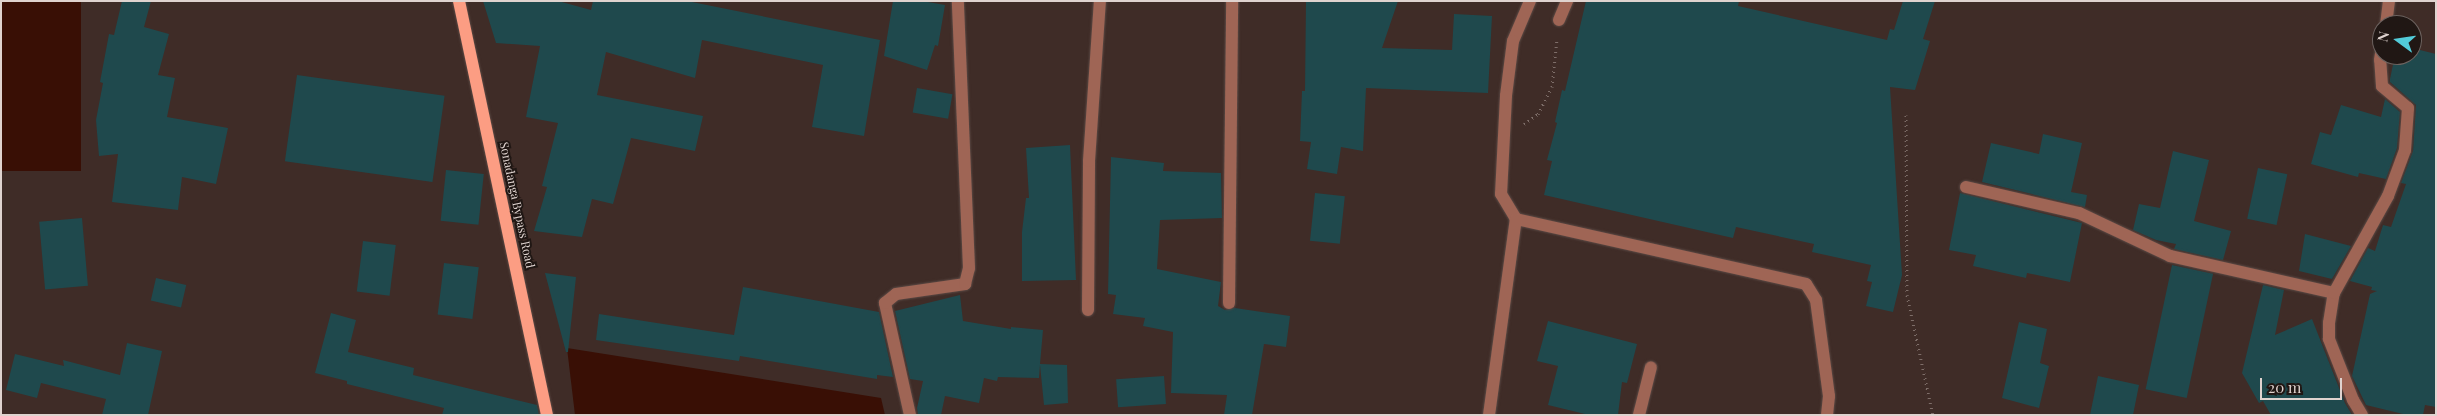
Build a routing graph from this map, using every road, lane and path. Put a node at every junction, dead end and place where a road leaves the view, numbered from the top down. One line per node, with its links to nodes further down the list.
1 (958, 1): 20 (street)
2 (1100, 1): 17 (street)
3 (1232, 1): 16 (street)
4 (1530, 1): 12 (street)
5 (1567, 1): 9 (street)
6 (2389, 1): 8 (street)
7 (461, 4): 19 (main road, Sonadanga Bypass Road)
8 (2387, 15)
9 (1559, 20): 12 (path)
10 (2380, 65): 15 (street)
11 (1906, 115): 24 (path)
12 (1503, 139): 14 (street)
13 (1966, 187): 15 (street)
14 (1516, 219): 21 (street); 23 (street)
15 (2334, 293): 25 (street)
16 (1229, 303)
17 (1088, 310)
18 (1652, 367): 22 (street)
19 (547, 415)
20 (910, 415)
21 (1489, 415)
22 (1639, 415)
23 (1826, 415)
24 (1933, 415)
25 (2362, 415)

